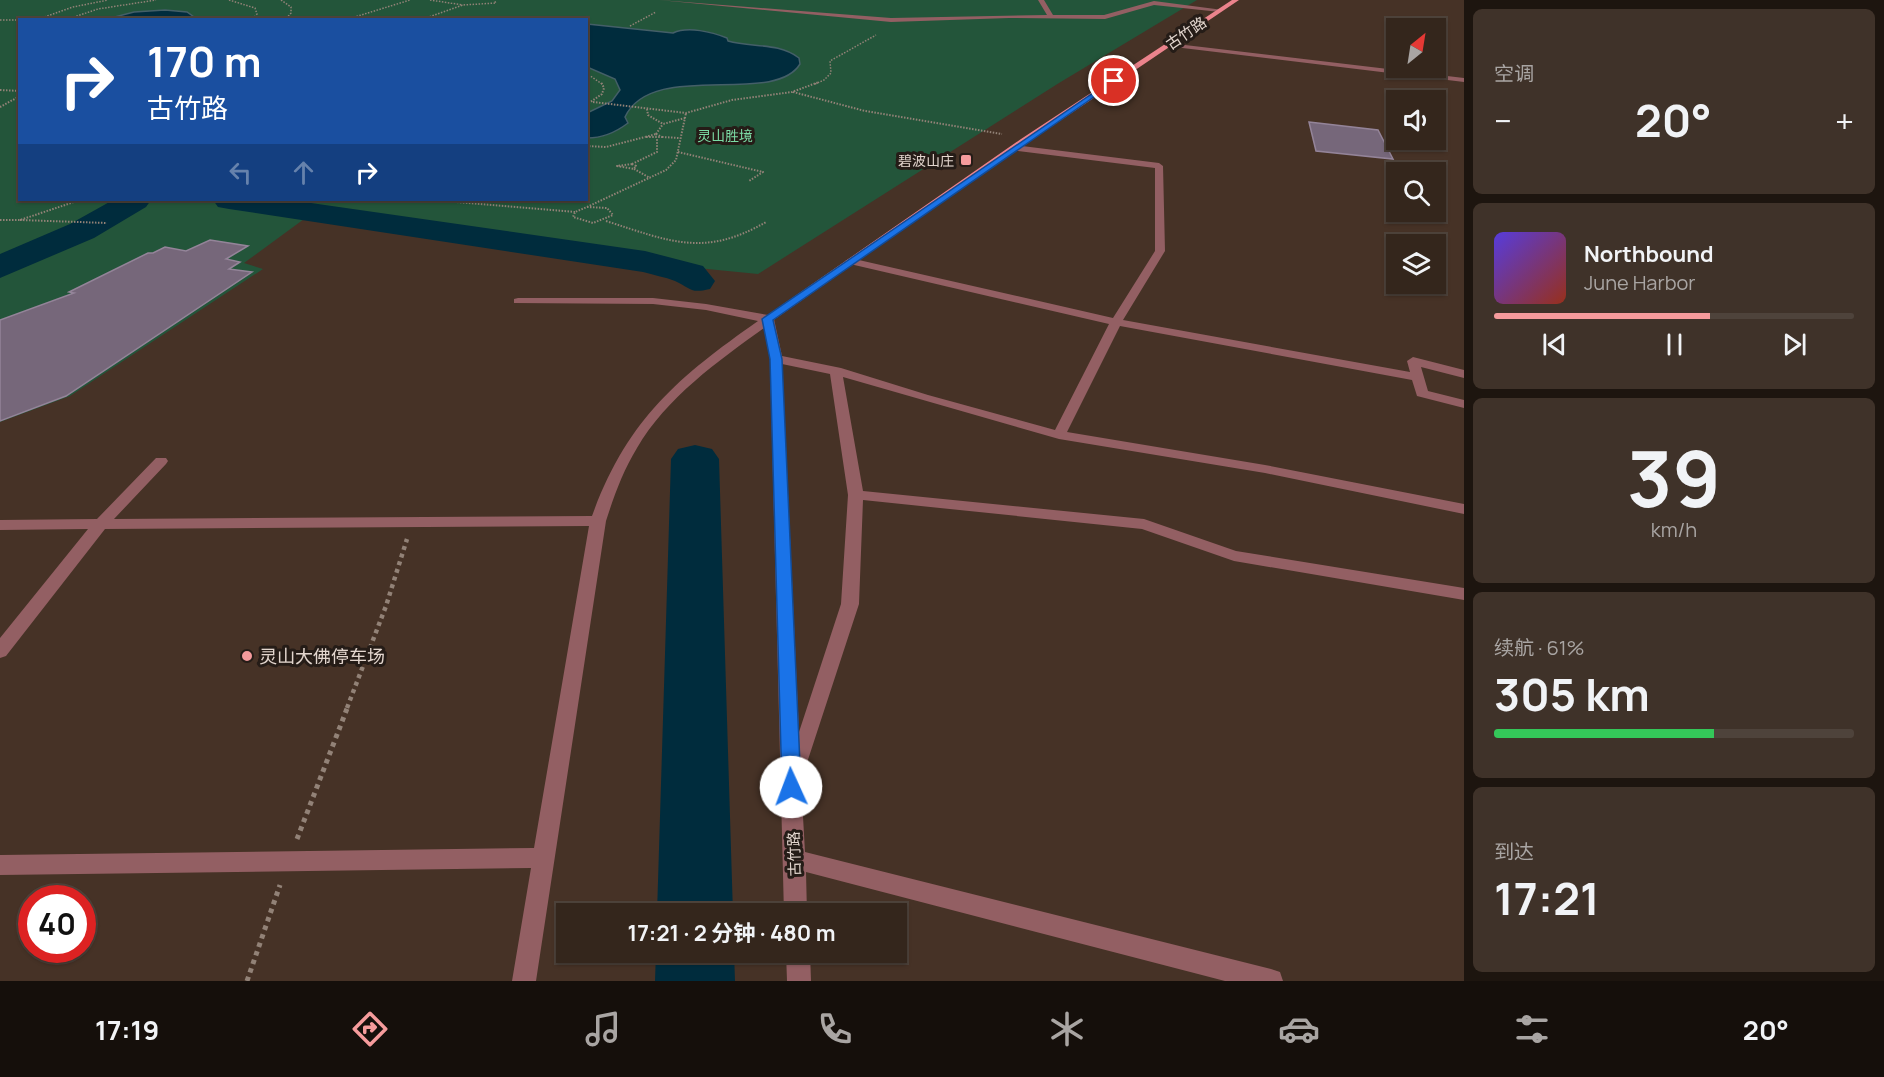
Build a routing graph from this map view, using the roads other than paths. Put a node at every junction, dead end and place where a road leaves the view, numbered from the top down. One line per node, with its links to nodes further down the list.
1 (662, 0): 5 (street)
2 (1041, 0): 5 (street)
3 (1236, 0): 4 (main road, 古竹路)
4 (1220, 10): 5 (street); 6 (main road, 古竹路)
5 (1051, 17)
6 (1168, 45): 7 (street); 8 (main road, 古竹路)
7 (1464, 80)
8 (1014, 148): 9 (main road, 古竹路); 12 (street)
9 (850, 261): 11 (main road, 古竹路); 12 (street)
10 (518, 301): 11 (street)
11 (768, 319): 13 (street, 古竹路); 22 (street)
12 (1116, 322): 16 (street); 18 (street)
13 (776, 359): 14 (street); 27 (street, 古竹路)
14 (836, 371): 18 (street); 20 (street)
15 (1464, 374): 16 (street)
16 (1416, 377): 17 (street)
17 (1464, 405)
18 (1059, 435): 21 (street)
19 (161, 461): 24 (street)
20 (856, 495): 25 (street); 27 (street)
21 (1464, 509)
22 (598, 522): 24 (street); 28 (street)
23 (0, 525): 24 (street)
24 (100, 525): 26 (street)
25 (1464, 594)
26 (0, 651)
27 (791, 787): 29 (street, 古竹路)
28 (543, 858): 30 (street); 33 (street)
29 (794, 860): 31 (street, 古竹路); 35 (street)
30 (0, 865)
31 (796, 903)
32 (798, 963): 34 (street)
33 (524, 981)
34 (799, 981)
35 (1271, 981)

